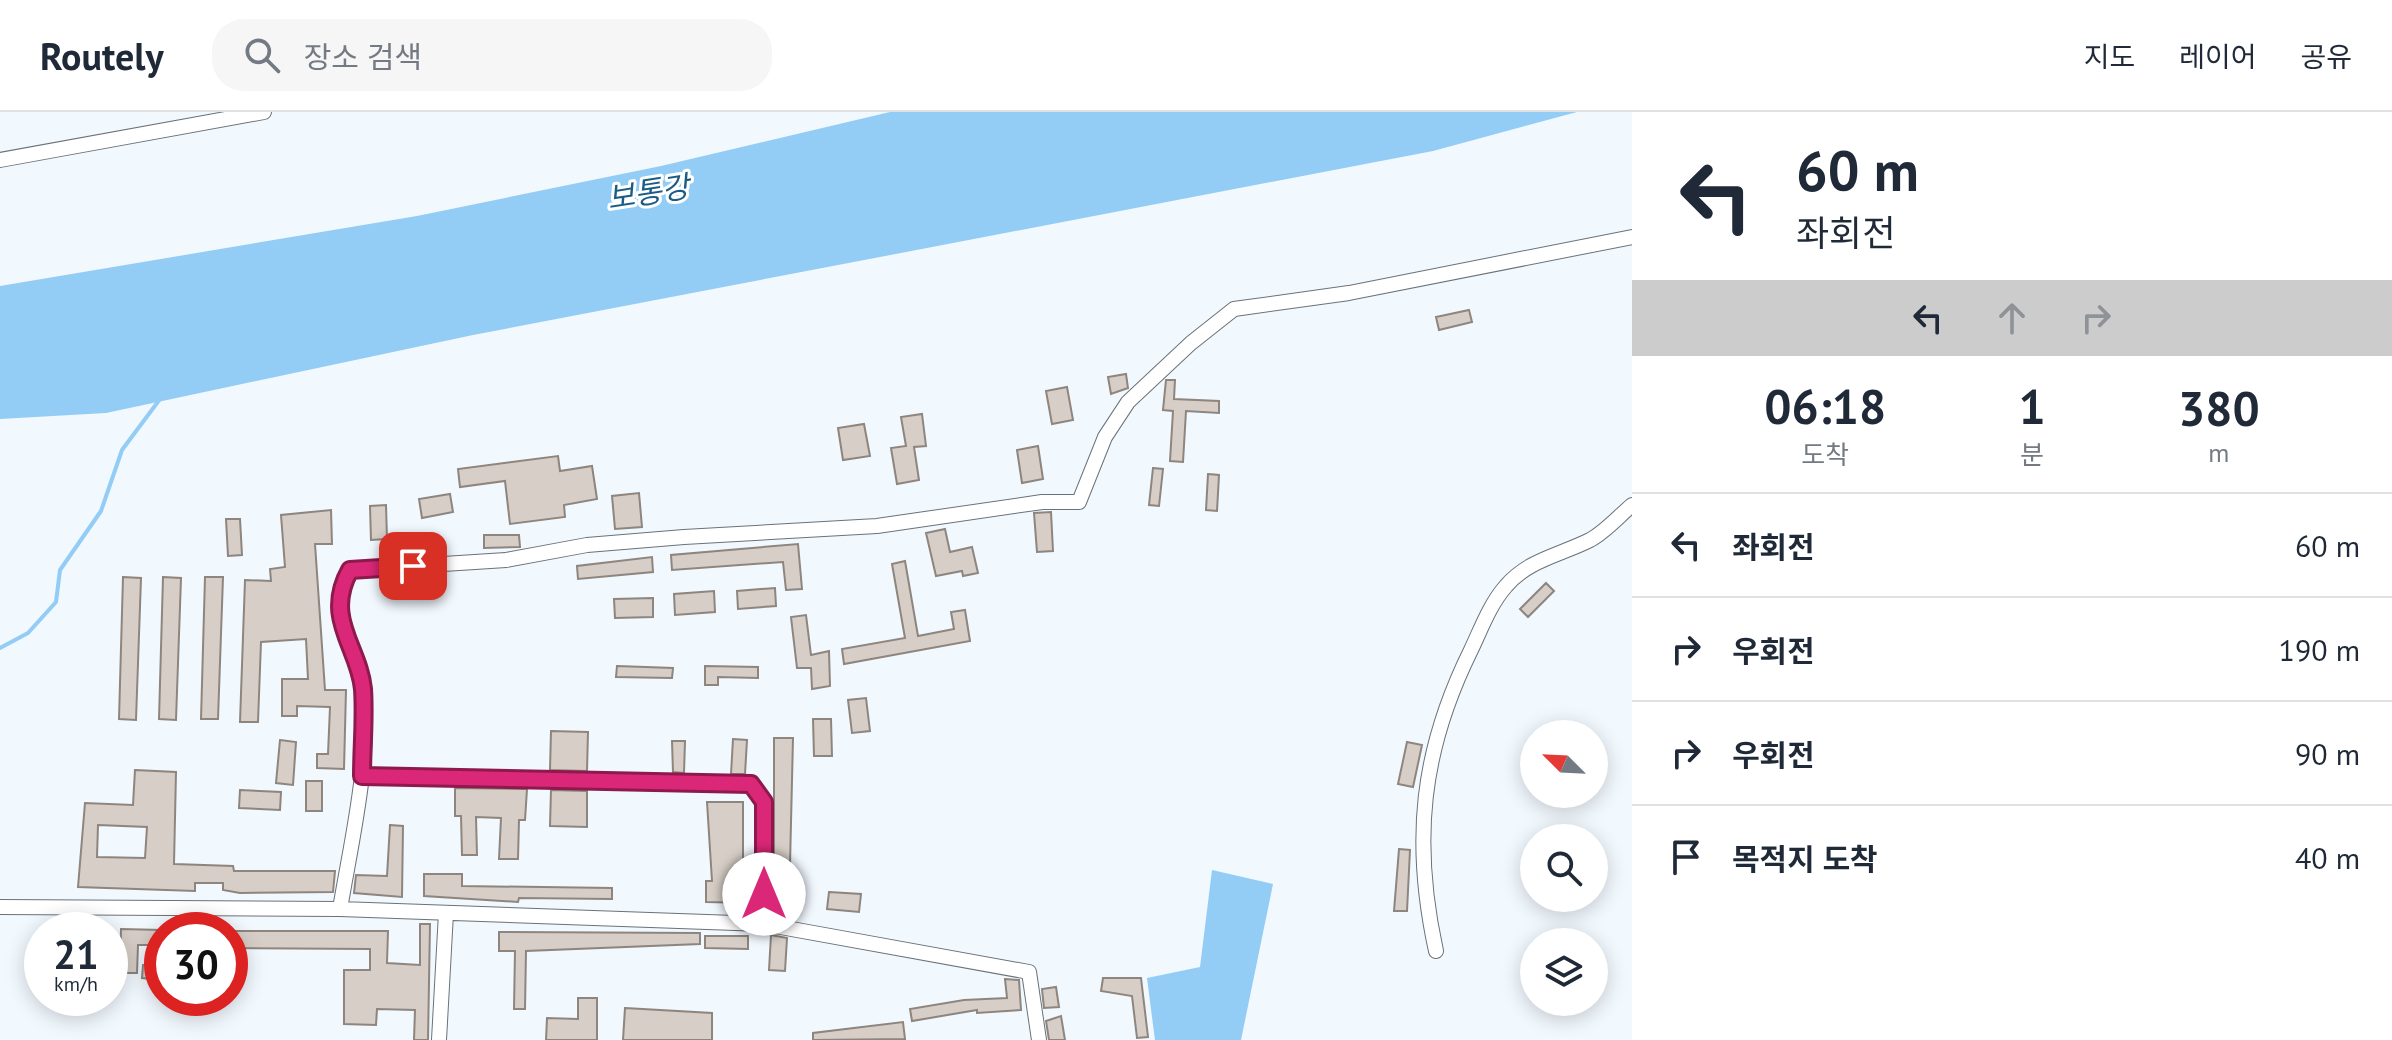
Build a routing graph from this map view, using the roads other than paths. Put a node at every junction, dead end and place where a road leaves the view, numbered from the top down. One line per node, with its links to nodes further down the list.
1 (264, 112): 2 (street)
2 (0, 160)
3 (1632, 237): 5 (street)
4 (1632, 505): 10 (street)
5 (362, 776): 7 (street); 9 (street)
6 (0, 907): 7 (street)
7 (340, 909): 8 (street)
8 (446, 913): 9 (street); 11 (street)
9 (764, 924): 12 (street)
10 (1436, 951)
11 (439, 1040)
12 (1039, 1040)

